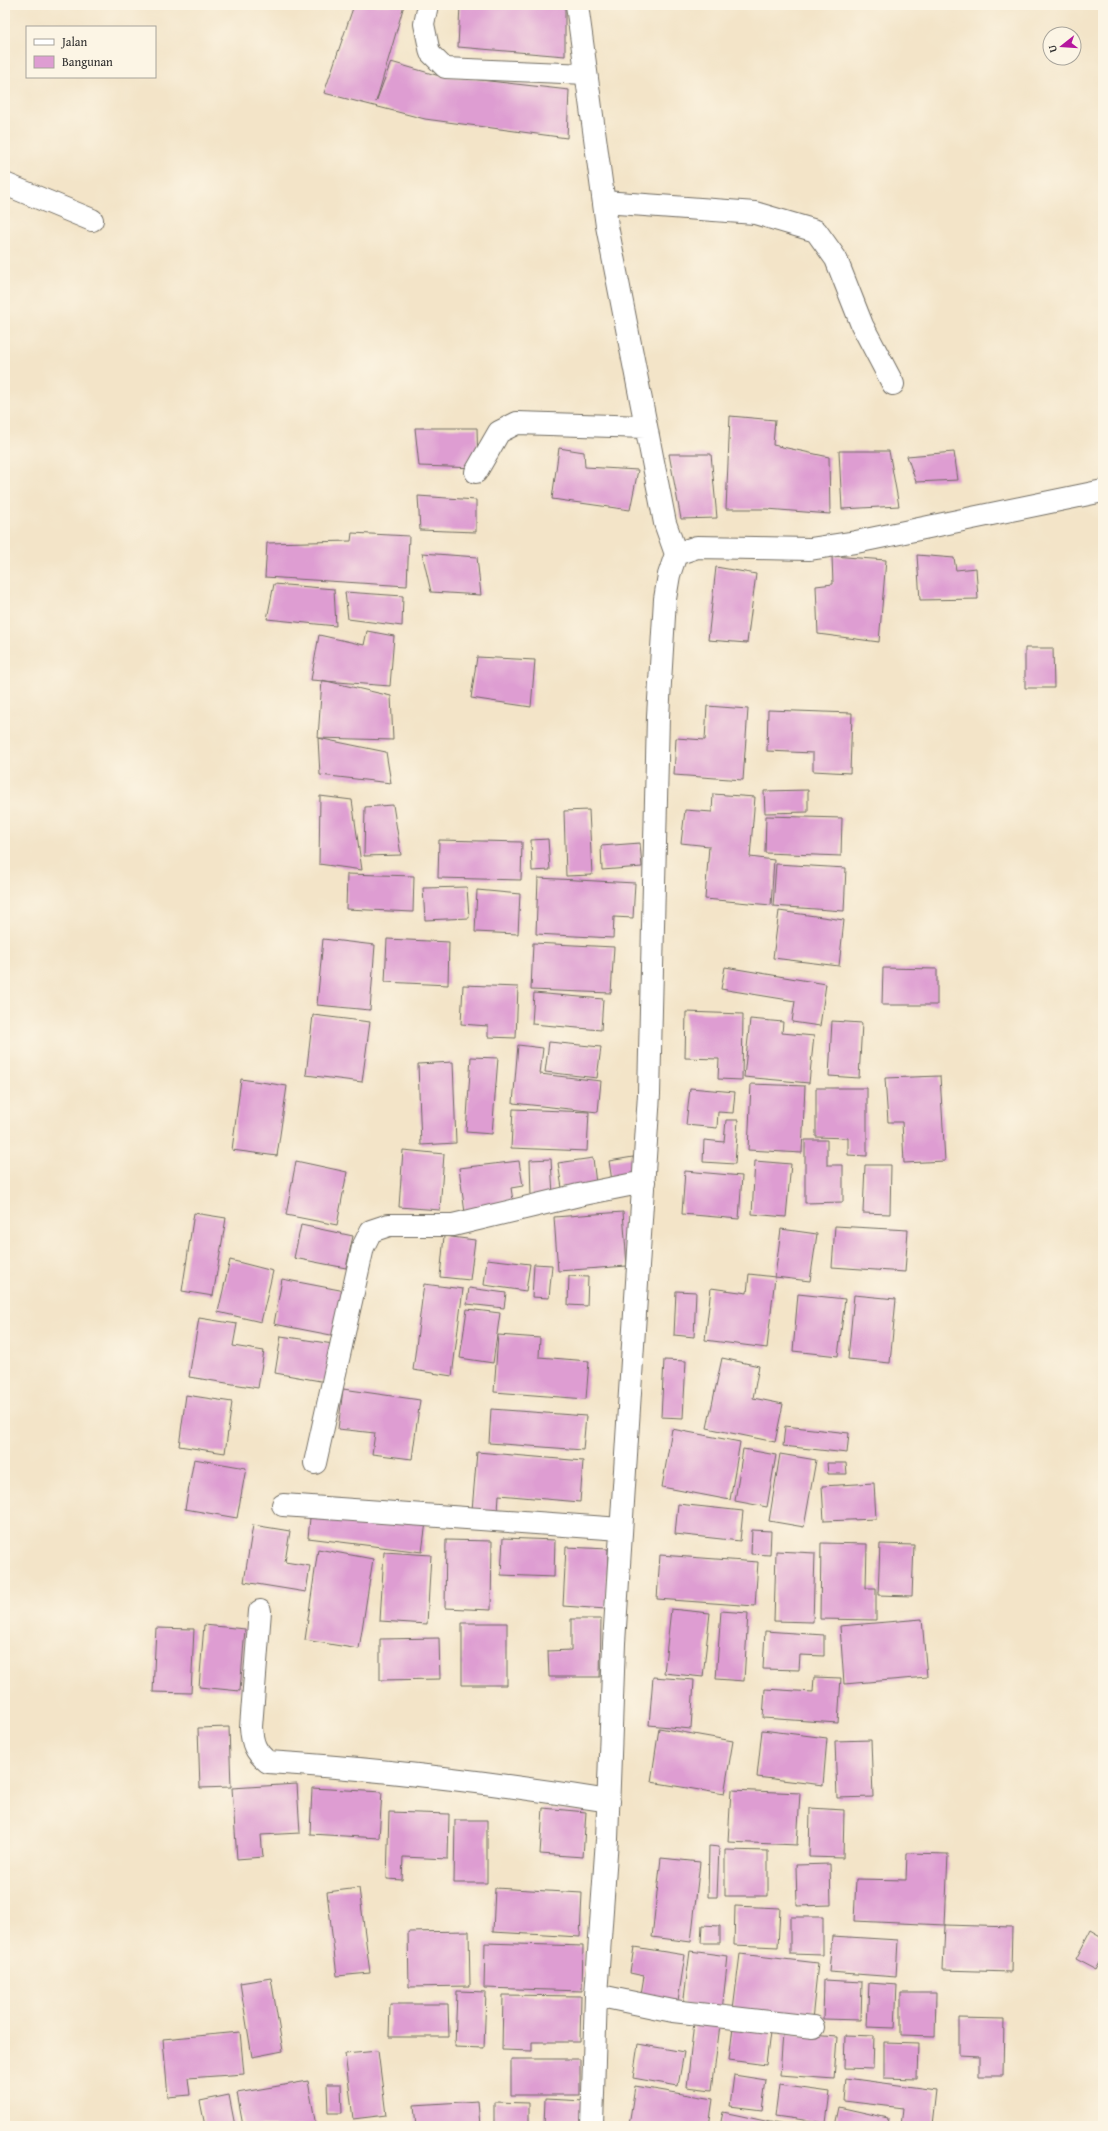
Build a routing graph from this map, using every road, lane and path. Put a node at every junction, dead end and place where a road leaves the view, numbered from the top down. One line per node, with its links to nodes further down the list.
1 (428, 5): 3 (lane)
2 (577, 5): 3 (street)
3 (587, 74): 5 (street)
4 (5, 184): 6 (street)
5 (604, 202): 7 (street); 8 (street)
6 (92, 220)
7 (893, 384)
8 (645, 427): 9 (street); 11 (street)
9 (476, 472)
10 (1103, 491): 11 (street)
11 (676, 554): 12 (street)
12 (644, 1182): 13 (street); 15 (street)
13 (315, 1463)
14 (283, 1505): 15 (street)
15 (621, 1530): 17 (street)
16 (260, 1611): 17 (street)
17 (609, 1800): 18 (street)
18 (596, 1995): 19 (street); 20 (street)
19 (813, 2028)
20 (592, 2126)

